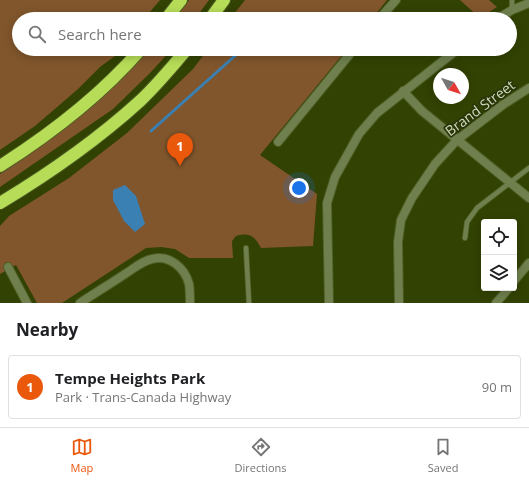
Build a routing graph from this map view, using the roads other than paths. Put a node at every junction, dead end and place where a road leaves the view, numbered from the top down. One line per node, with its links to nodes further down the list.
1 (181, 0): 7 (highway)
2 (224, 0): 8 (highway)
3 (396, 0): 9 (street)
4 (512, 0): 6 (lane)
5 (529, 4): 6 (street)
6 (512, 10): 10 (street)
7 (172, 12)
8 (215, 12)
9 (385, 12)
10 (509, 12)
11 (134, 56): 19 (highway)
12 (181, 56): 23 (highway)
13 (348, 56): 18 (street)
14 (449, 56): 16 (street)
15 (529, 88): 17 (street, Brand Street)
16 (403, 91): 17 (street); 34 (street)
17 (457, 140): 21 (street); 35 (street, Brand Street)
18 (278, 142)
19 (0, 166)
20 (529, 168): 21 (lane)
21 (511, 183): 22 (street); 24 (lane)
22 (529, 198)
23 (0, 203)
24 (465, 238)
25 (246, 248): 33 (lane)
26 (529, 263): 28 (street)
27 (8, 267): 30 (street)
28 (517, 277)
29 (506, 291): 36 (street)
30 (27, 303)
31 (80, 303): 32 (street)
32 (190, 303)
33 (249, 303)
34 (328, 303)
35 (399, 303)
36 (496, 303)

